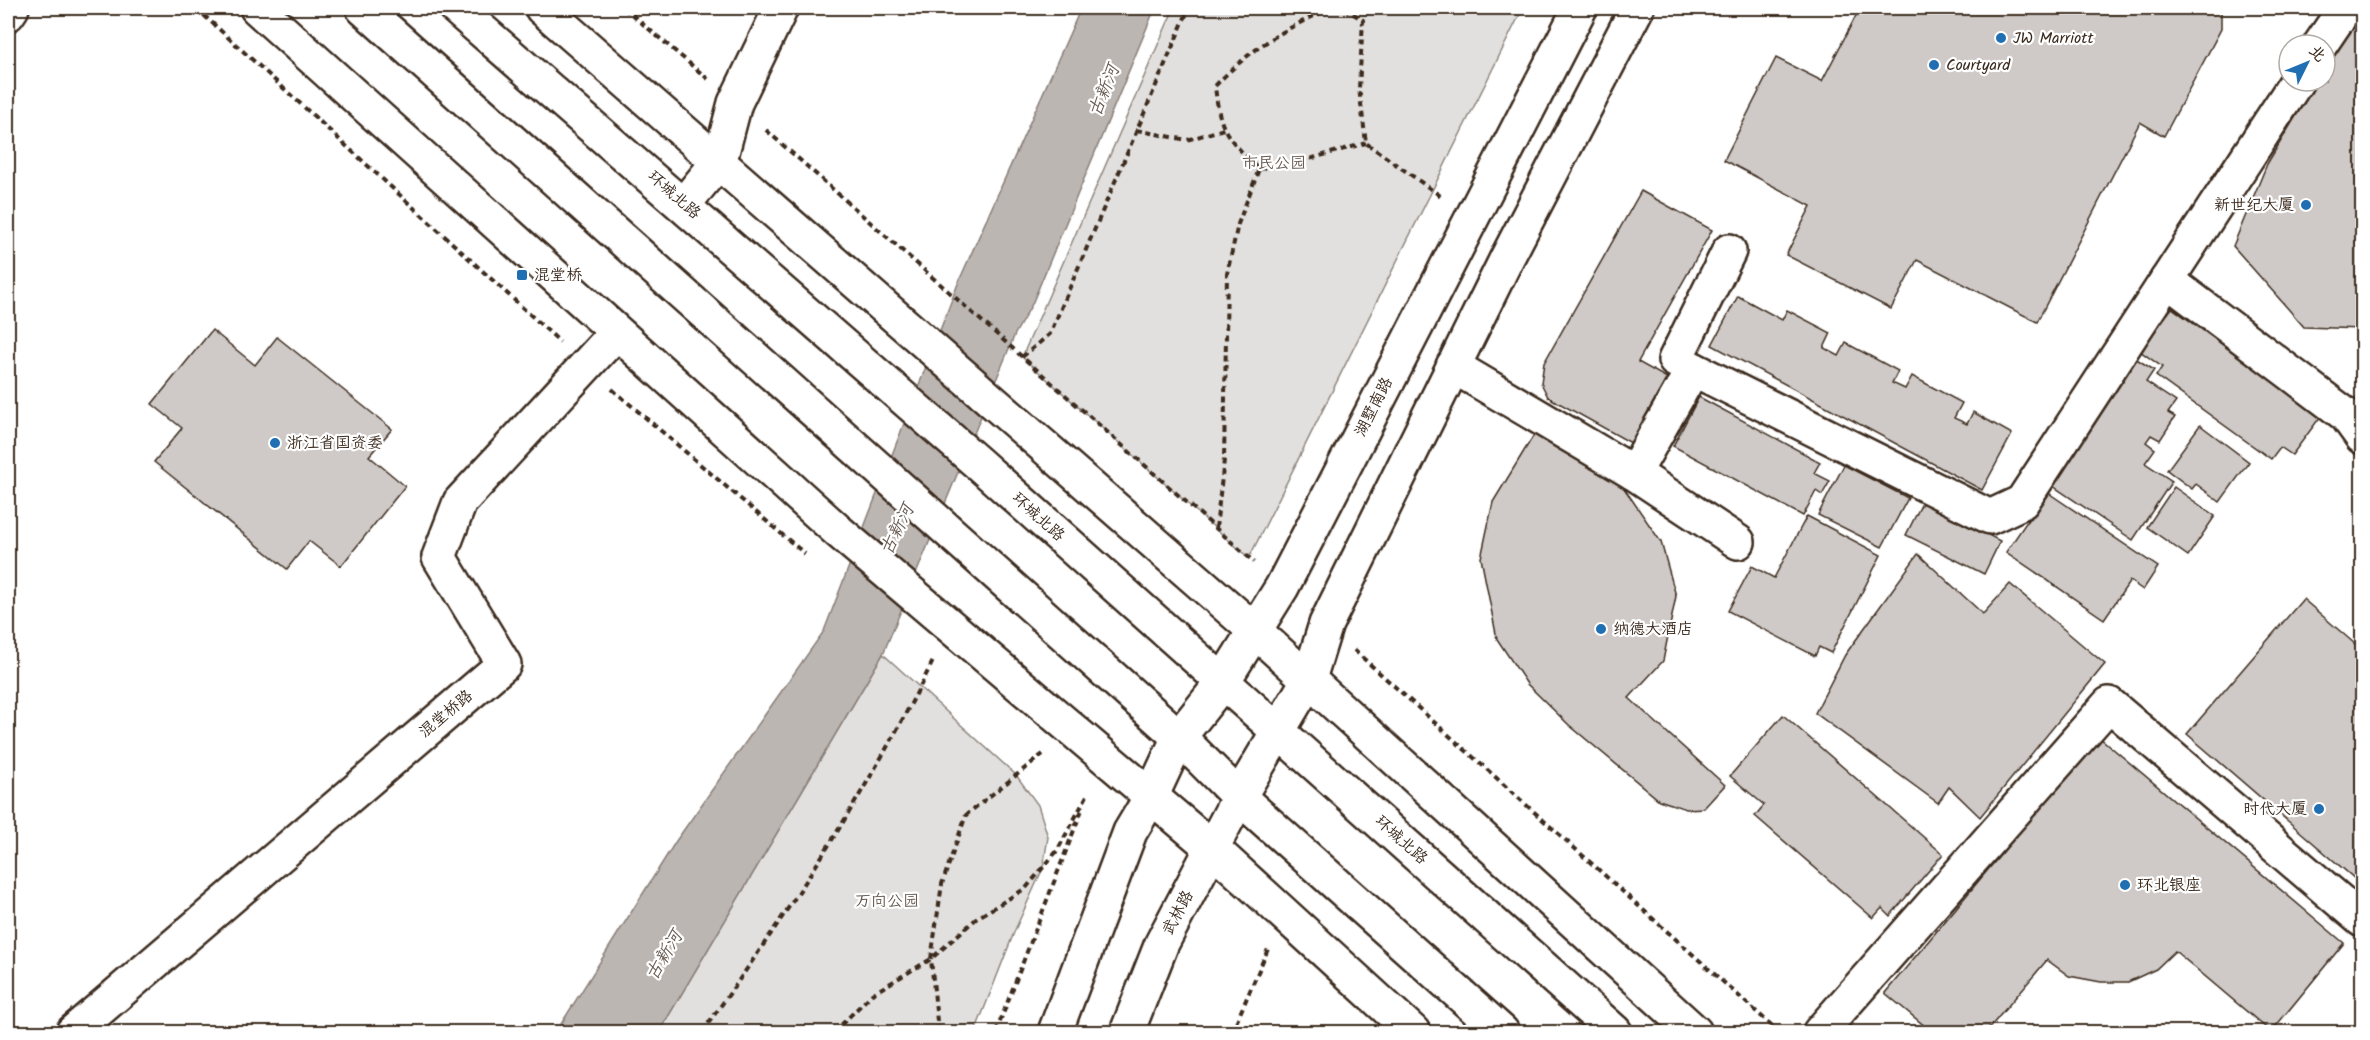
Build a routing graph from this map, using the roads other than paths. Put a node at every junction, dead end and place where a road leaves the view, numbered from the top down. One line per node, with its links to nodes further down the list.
1 (12, 8): 10 (main road)
2 (257, 8): 17 (main road)
3 (363, 8): 27 (main road)
4 (456, 8): 14 (main road, 环城北路)
5 (542, 8): 13 (main road)
6 (781, 8): 13 (main road)
7 (1580, 8): 23 (main road, 湖墅南路)
8 (1637, 8): 18 (main road)
9 (2345, 8): 11 (main road)
10 (8, 14)
11 (2328, 33)
12 (2289, 93): 16 (main road)
13 (720, 160): 14 (main road); 23 (main road)
14 (684, 204): 25 (main road, 环城北路)
15 (1729, 251): 19 (main road)
16 (2167, 280): 19 (main road); 20 (main road)
17 (616, 333): 28 (main road); 32 (main road, 混堂桥路)
18 (1453, 366): 21 (main road); 24 (main road)
19 (1693, 369): 21 (main road)
20 (2357, 417)
21 (1634, 472): 22 (main road)
22 (1738, 542)
23 (1253, 629): 24 (main road); 25 (main road, 湖墅南路)
24 (1309, 679): 26 (main road); 38 (main road)
25 (1222, 683): 26 (main road, 环城北路); 27 (main road, 湖墅南路)
26 (1279, 731): 29 (main road); 37 (main road, 环城北路)
27 (1179, 737): 28 (main road, 湖墅南路); 29 (main road)
28 (1151, 797): 30 (main road); 33 (main road)
29 (1239, 797): 30 (main road, 武林路); 36 (main road)
30 (1212, 848): 34 (main road, 武林路); 35 (main road)
31 (2362, 920): 39 (main road)
32 (73, 1032)
33 (1055, 1032)
34 (1127, 1032)
35 (1413, 1032)
36 (1502, 1032)
37 (1615, 1032)
38 (1695, 1032)
39 (1820, 1032)

